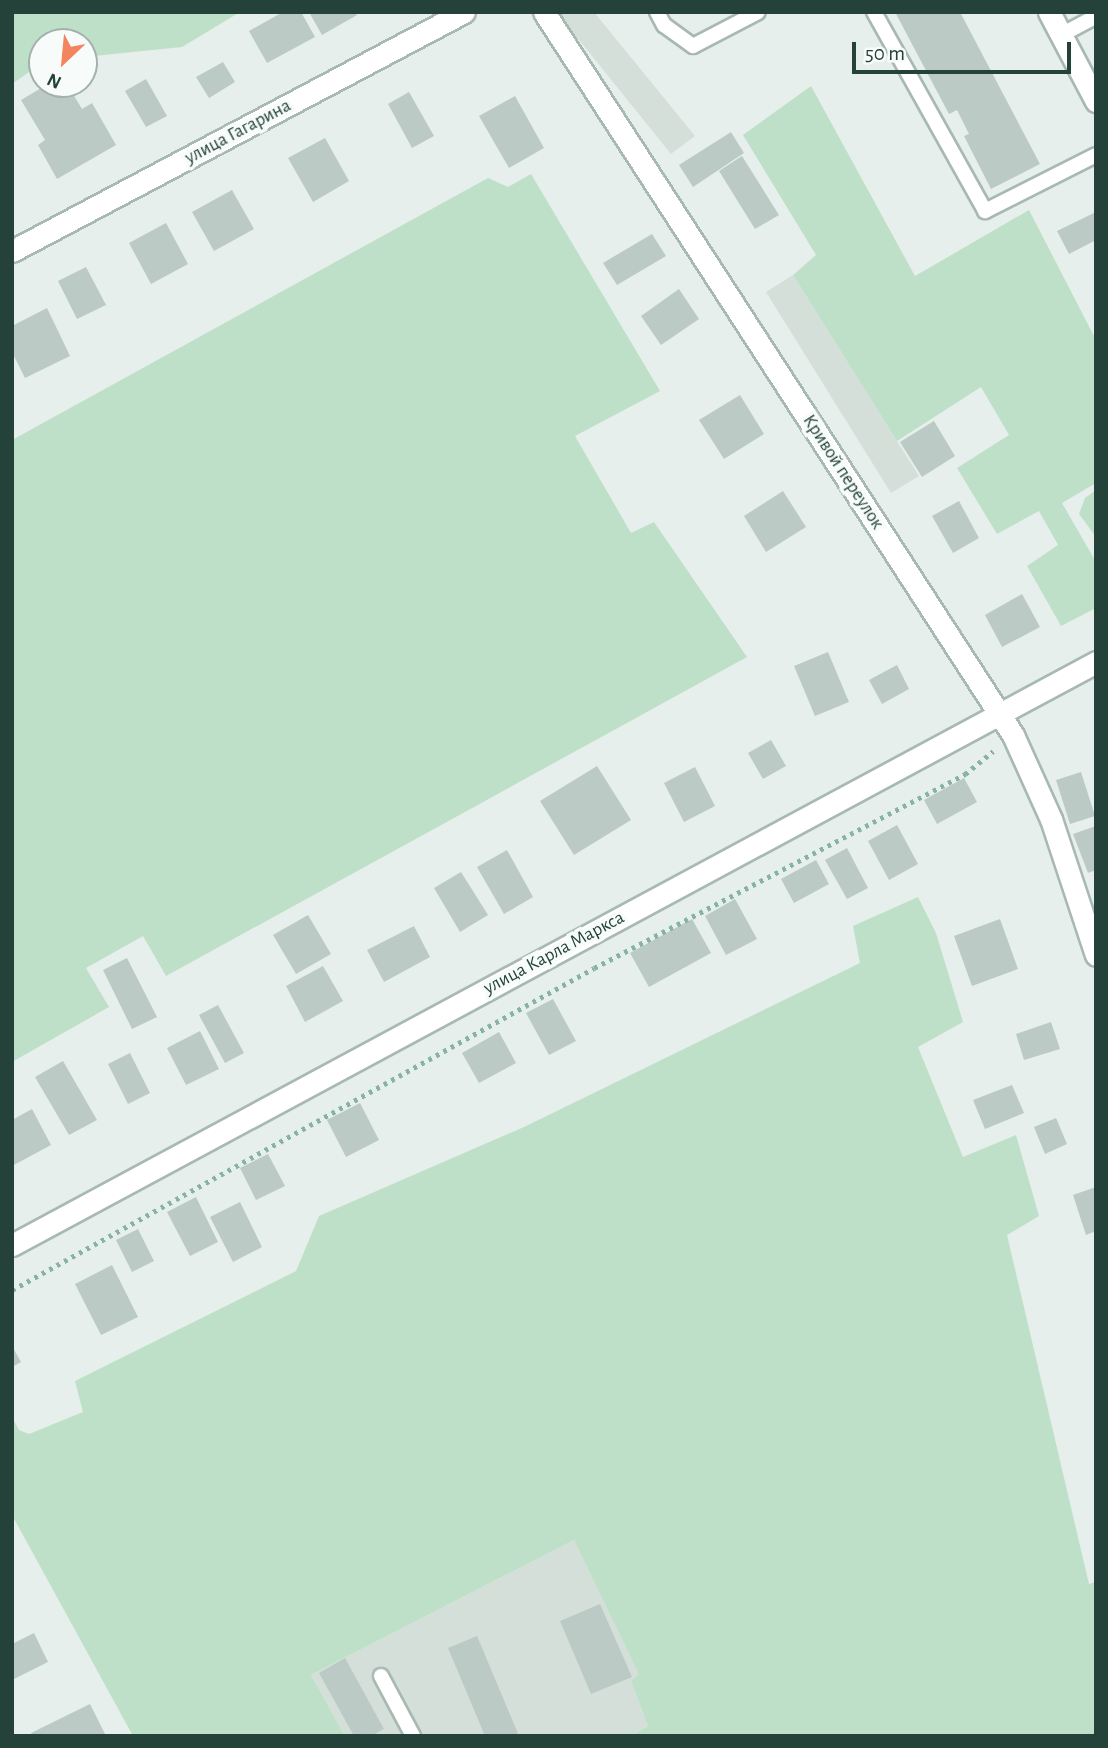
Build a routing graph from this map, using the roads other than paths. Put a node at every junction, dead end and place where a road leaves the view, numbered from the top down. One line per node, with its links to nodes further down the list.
1 (464, 12): 11 (street, улица Гагарина)
2 (544, 12): 13 (street, Кривой переулок)
3 (657, 12): 4 (lane)
4 (758, 12)
5 (874, 12): 10 (lane)
6 (1049, 12): 8 (street)
7 (1096, 16): 8 (lane)
8 (1060, 34): 9 (street)
9 (1096, 101)
10 (1096, 155)
11 (12, 251)
12 (1096, 662): 13 (street, улица Карла Маркса)
13 (999, 712): 14 (street, Кривой переулок); 15 (street, улица Карла Маркса)
14 (1096, 955)
15 (12, 1245)
16 (381, 1676): 17 (lane)
17 (413, 1736)

